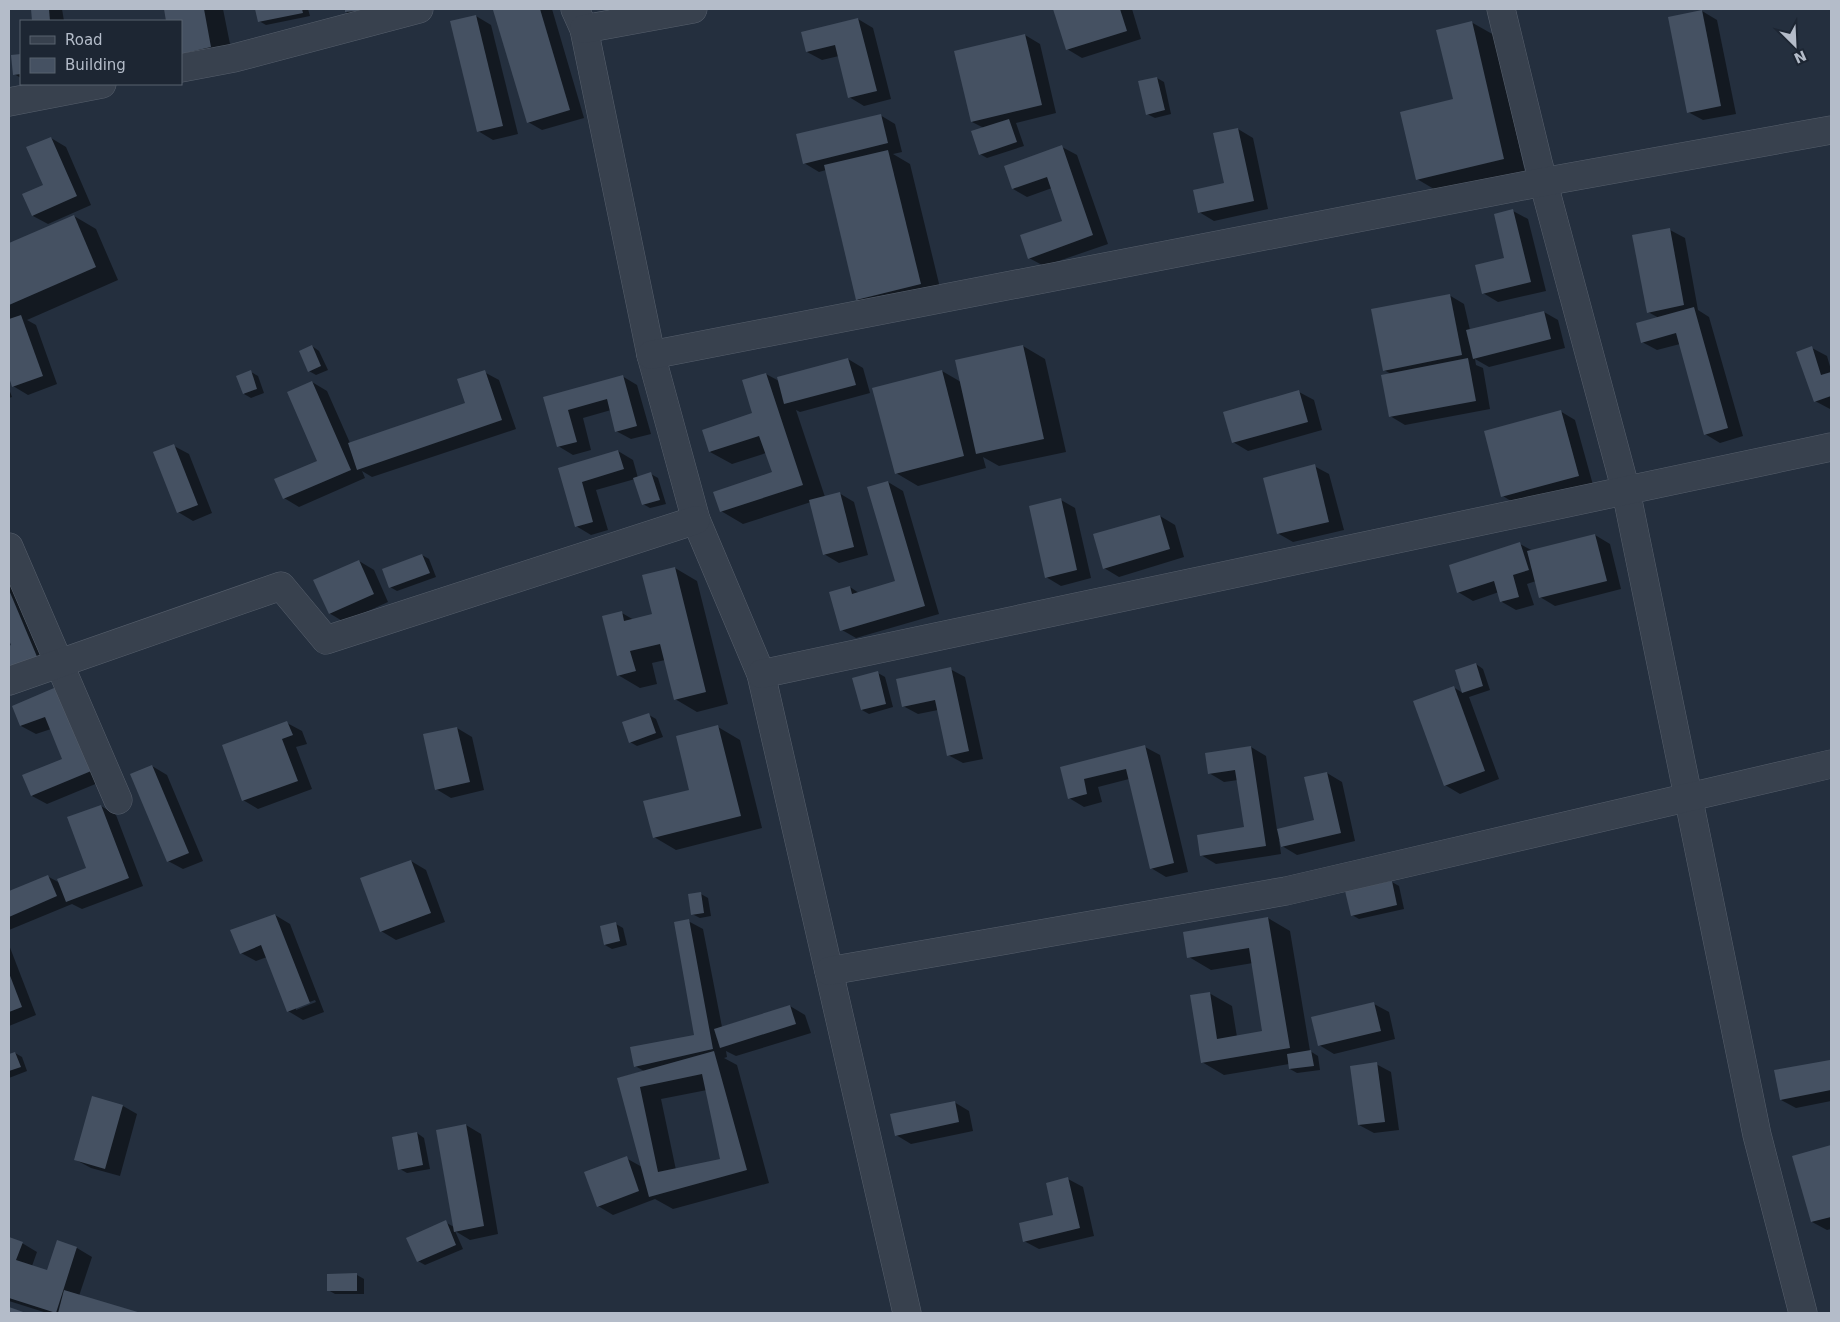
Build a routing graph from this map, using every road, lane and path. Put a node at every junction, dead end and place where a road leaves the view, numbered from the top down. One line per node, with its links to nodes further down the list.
1 (419, 9): 5 (street)
2 (693, 9): 4 (street)
3 (1501, 9): 9 (street)
4 (580, 19): 10 (street)
5 (182, 68)
6 (97, 85): 7 (street)
7 (9, 102)
8 (1831, 130): 9 (street)
9 (1543, 182): 10 (street); 12 (street)
10 (651, 355): 13 (street)
11 (1831, 448): 12 (street)
12 (1626, 491): 16 (street); 19 (street)
13 (696, 520): 15 (street); 16 (street)
14 (9, 546): 15 (street)
15 (60, 663): 17 (street); 20 (street)
16 (761, 674): 21 (street)
17 (9, 681)
18 (1831, 764): 19 (street)
19 (1689, 798): 21 (street); 23 (street)
20 (118, 800)
21 (829, 971): 22 (street)
22 (907, 1313)
23 (1803, 1313)

